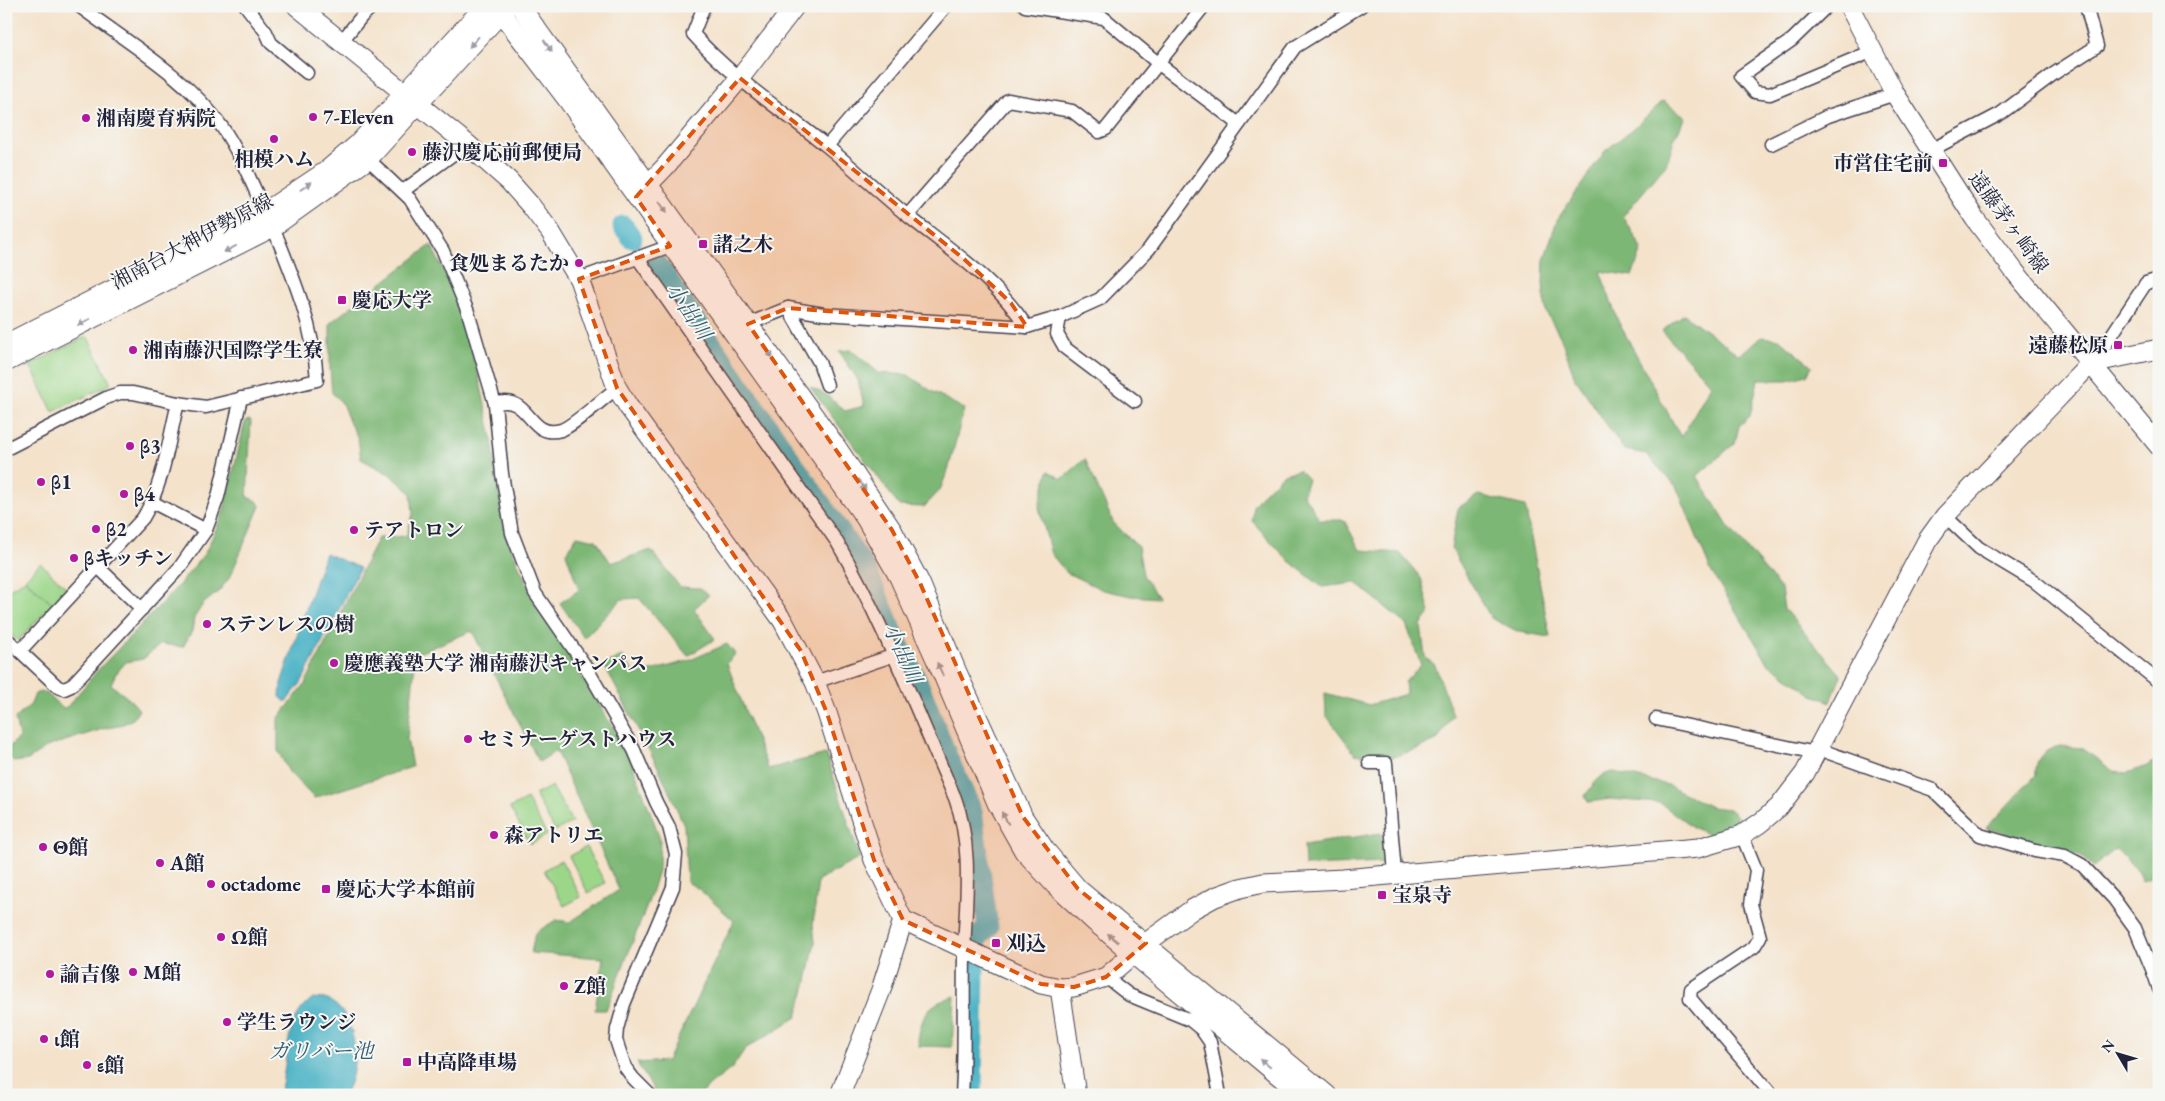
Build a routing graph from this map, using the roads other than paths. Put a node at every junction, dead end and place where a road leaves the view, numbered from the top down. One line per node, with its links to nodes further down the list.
1 (79, 6): 32 (street)
2 (246, 6): 19 (street)
3 (297, 6): 16 (street)
4 (373, 6): 16 (street)
5 (520, 6): 30 (street, one-way to 30)
6 (704, 6): 20 (street)
7 (795, 6): 20 (street)
8 (946, 6): 26 (street)
9 (1025, 6): 18 (street)
10 (1204, 6): 18 (street)
11 (1361, 6): 23 (street)
12 (1828, 6): 17 (street)
13 (1849, 6): 17 (street, 遠藤茅ヶ崎線)
14 (2086, 6): 27 (street)
15 (497, 8): 22 (street, 湘南台大神伊勢原線); 30 (street)
16 (341, 42): 22 (street)
17 (1873, 51): 21 (street, 遠藤茅ヶ崎線)
18 (1159, 64): 23 (street); 31 (street)
19 (307, 74)
20 (740, 78): 26 (street); 30 (street)
21 (1895, 94): 25 (street); 27 (street, 遠藤茅ヶ崎線)
22 (411, 100): 24 (street); 28 (street, 湘南台大神伊勢原線); 32 (street, 湘南台大神伊勢原線, one-way to 22)
23 (1239, 124): 38 (street)
24 (467, 144): 29 (street); 36 (street)
25 (1771, 144)
26 (827, 146): 31 (street)
27 (1931, 150): 44 (street, 遠藤茅ヶ崎線)
28 (368, 159): 29 (street); 32 (street, 湘南台大神伊勢原線)
29 (403, 191): 50 (street)
30 (642, 192): 33 (street); 39 (street, one-way to 39)
31 (908, 215): 40 (street)
32 (269, 220): 41 (street, 湘南台大神伊勢原線); 43 (street, 湘南台大神伊勢原線, one-way to 43); 47 (street)
33 (670, 246): 34 (street); 69 (street, one-way to 33)
34 (637, 258): 36 (street); 60 (street)
35 (2159, 279): 44 (street)
36 (579, 280): 46 (street)
37 (788, 308): 39 (street); 40 (street); 45 (street)
38 (1060, 317): 40 (street); 48 (street)
39 (748, 324): 69 (street, one-way to 69)
40 (1027, 326)
41 (6, 344)
42 (2159, 349): 44 (street)
43 (6, 362)
44 (2092, 362): 51 (street, 遠藤茅ヶ崎線); 54 (street)
45 (827, 385)
46 (617, 388): 50 (street); 61 (street)
47 (241, 398): 49 (street); 55 (street)
48 (1135, 401)
49 (178, 403): 52 (street); 53 (street)
50 (495, 404): 75 (street)
51 (2159, 446)
52 (6, 449)
53 (152, 502): 55 (street); 56 (street)
54 (1946, 516): 62 (street); 64 (street)
55 (206, 530): 57 (street)
56 (98, 567): 57 (street); 59 (street)
57 (142, 609): 59 (street)
58 (6, 638): 59 (street)
59 (20, 652)
60 (892, 656): 61 (street); 70 (street)
61 (816, 682): 68 (street)
62 (2159, 682)
63 (1656, 719): 64 (street)
64 (1817, 751): 66 (street); 71 (street)
65 (1369, 763): 67 (street)
66 (1742, 835): 67 (street); 82 (street)
67 (1395, 874): 69 (street)
68 (903, 920): 70 (street); 76 (street)
69 (1140, 949): 72 (street); 80 (street, one-way to 69); 81 (street)
70 (972, 952): 73 (street); 77 (street)
71 (2156, 974): 74 (street)
72 (1106, 977): 73 (street); 79 (street)
73 (1060, 988): 78 (street)
74 (2159, 989)
75 (650, 1095)
76 (840, 1095)
77 (962, 1095)
78 (1076, 1095)
79 (1220, 1095)
80 (1302, 1095)
81 (1327, 1095)
82 (1772, 1095)

